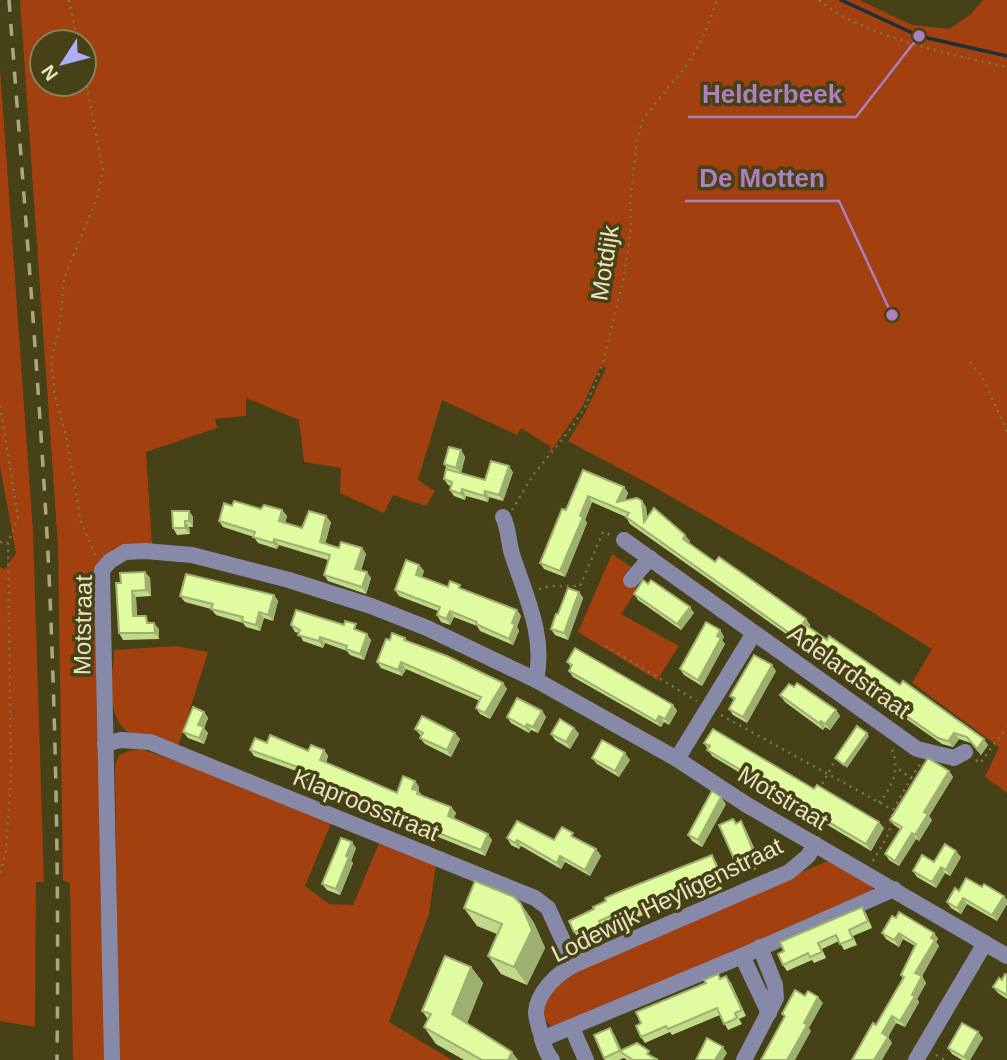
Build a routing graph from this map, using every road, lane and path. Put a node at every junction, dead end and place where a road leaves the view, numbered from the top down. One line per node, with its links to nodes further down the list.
1 (69, 0): 4 (path)
2 (717, 0): 10 (path, Motdijk)
3 (819, 0): 5 (path)
4 (75, 28)
5 (1007, 67)
6 (89, 98): 15 (path)
7 (970, 362): 9 (path)
8 (0, 406): 13 (path)
9 (1007, 432)
10 (505, 522): 17 (street)
11 (624, 540): 14 (street, Adelardstraat); 17 (path)
12 (0, 542): 13 (path)
13 (8, 542): 37 (path)
14 (650, 558): 16 (street); 18 (street, Adelardstraat)
15 (102, 570): 20 (street, Motstraat); 25 (street, Motstraat)
16 (631, 580)
17 (526, 595): 20 (street)
18 (754, 633): 21 (street, Adelardstraat); 22 (street, Adelardstraat)
19 (606, 646): 21 (path)
20 (536, 680): 29 (street, Motstraat)
21 (708, 708): 29 (street, Adelardstraat); 31 (path)
22 (866, 712): 23 (street, Adelardstraat); 26 (path)
23 (884, 725): 27 (street, Adelardstraat); 30 (path)
24 (1007, 727): 27 (path)
25 (105, 744): 43 (street, Klaproosstraat); 47 (street, Motstraat)
26 (845, 744)
27 (965, 752)
28 (839, 753): 31 (path)
29 (677, 759): 35 (street, Motstraat)
30 (897, 768): 33 (path); 34 (path)
31 (828, 776): 32 (path); 33 (path)
32 (815, 797)
33 (879, 803): 34 (path)
34 (893, 810): 36 (path)
35 (815, 844): 36 (street, Motstraat); 43 (street, Lodewijk Heyligenstraat)
36 (866, 873): 38 (street, Motstraat)
37 (0, 874)
38 (894, 889): 39 (street, Motstraat); 40 (street)
39 (985, 943): 42 (street, Motstraat); 51 (street)
40 (760, 947): 41 (street); 44 (street)
41 (742, 956): 44 (street); 45 (street)
42 (1007, 956)
43 (574, 965): 46 (street, Lodewijk Heyligenstraat)
44 (769, 1013): 50 (street)
45 (572, 1028): 46 (street); 49 (street)
46 (542, 1040): 48 (street, Lodewijk Heyligenstraat)
47 (111, 1060)
48 (552, 1060)
49 (586, 1060)
50 (744, 1060)
51 (916, 1060)

